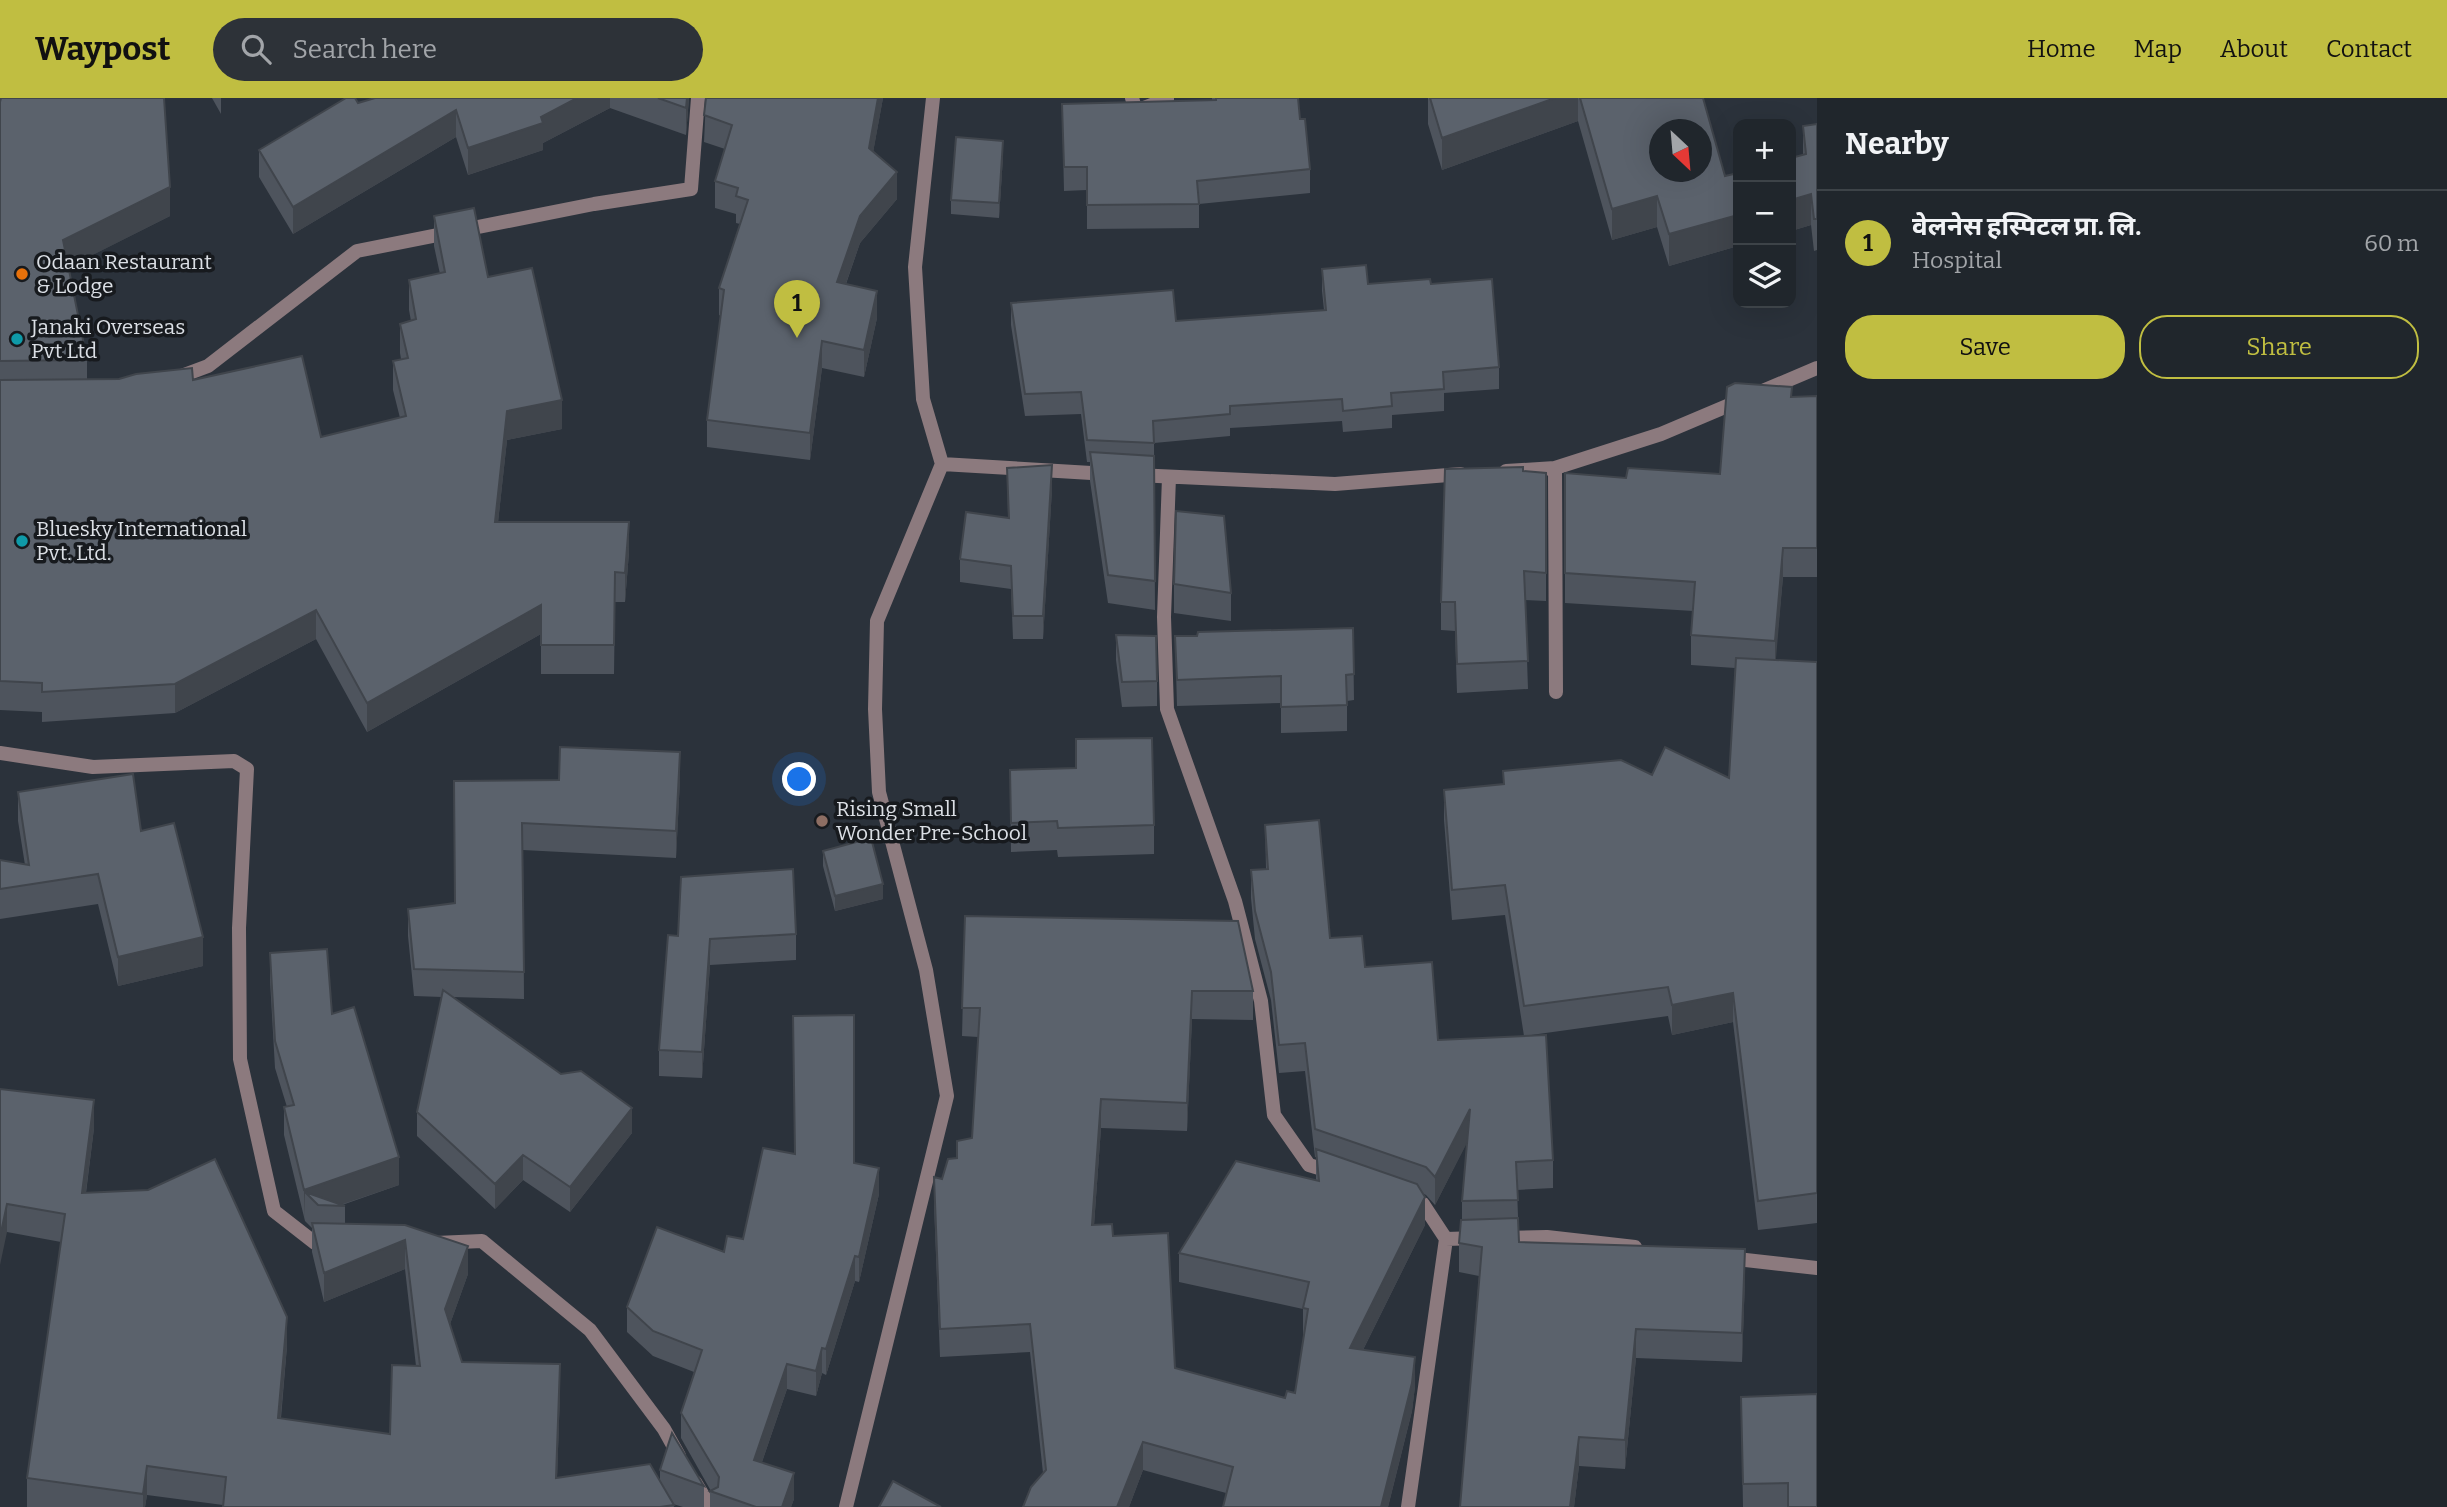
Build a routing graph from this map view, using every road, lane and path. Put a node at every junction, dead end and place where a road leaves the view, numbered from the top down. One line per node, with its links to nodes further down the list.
1 (698, 98): 6 (street)
2 (933, 98): 7 (street)
3 (1132, 98): 4 (street)
4 (1167, 99)
5 (1817, 368): 8 (street)
6 (157, 385)
7 (942, 464): 9 (street); 21 (street)
8 (1555, 468): 9 (street); 10 (street)
9 (1169, 477): 12 (street)
10 (1556, 692)
11 (0, 753): 16 (street)
12 (1349, 1178)
13 (1398, 1195): 14 (street)
14 (1446, 1239): 17 (street); 22 (street)
15 (419, 1243): 20 (street)
16 (341, 1244)
17 (1651, 1249)
18 (1716, 1257): 19 (street)
19 (1817, 1268)
20 (710, 1507)
21 (846, 1507)
22 (1408, 1507)

